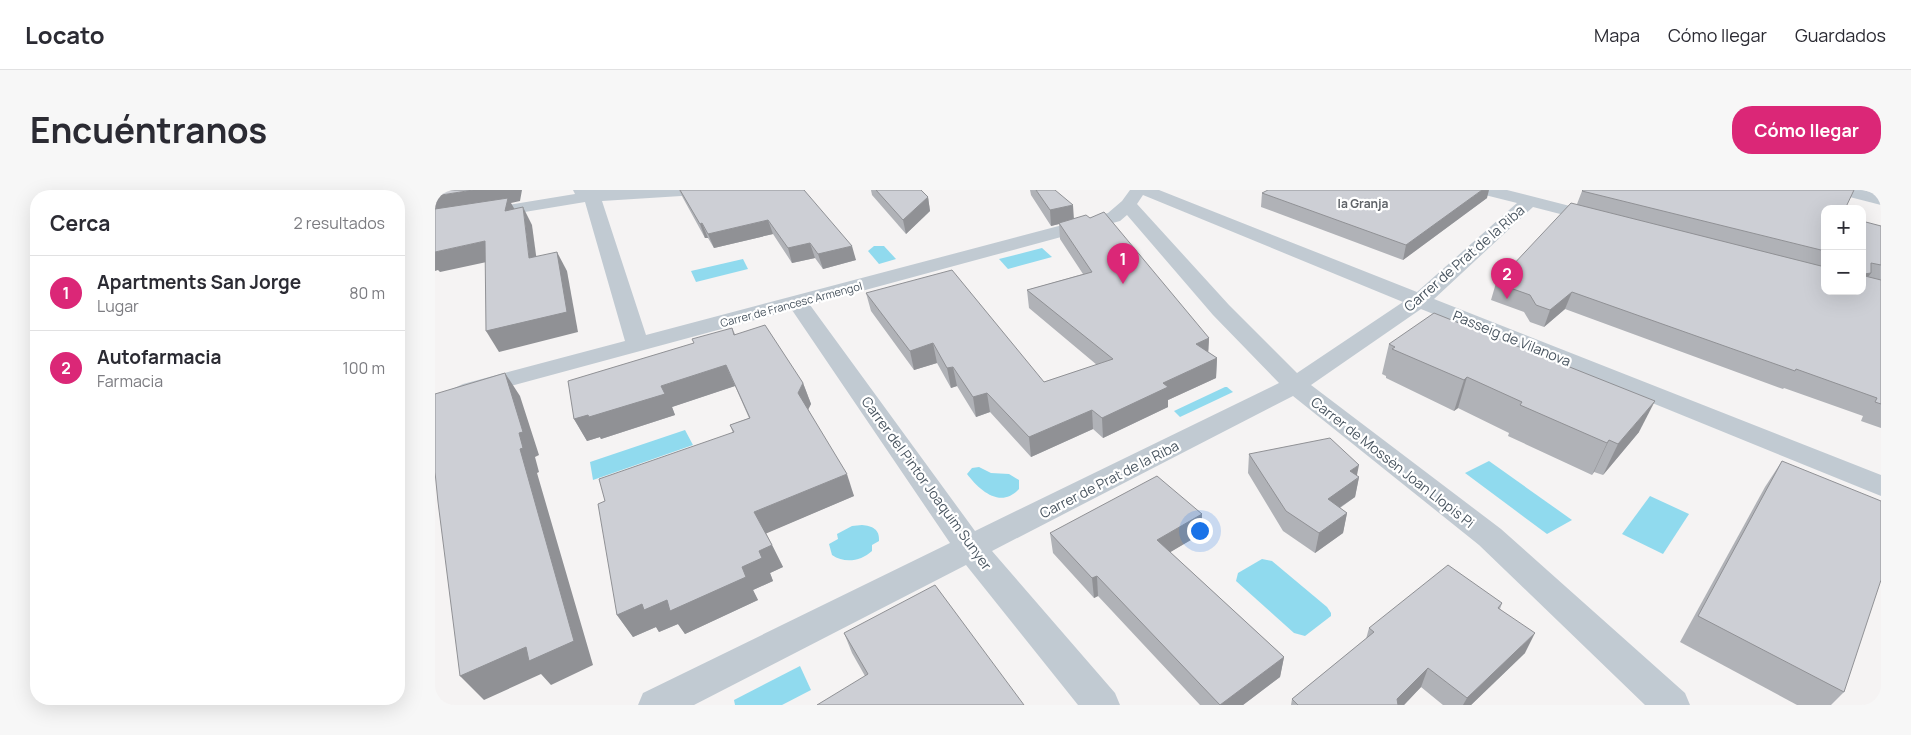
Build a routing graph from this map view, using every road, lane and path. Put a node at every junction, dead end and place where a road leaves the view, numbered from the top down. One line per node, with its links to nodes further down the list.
1 (697, 190): 4 (street)
2 (1487, 190): 7 (street)
3 (1844, 190): 6 (street)
4 (586, 193): 8 (street); 12 (street)
5 (1137, 195): 10 (street, Passeig de Vilanova); 11 (street, Carrer de Francesc Armengol); 13 (street, Carrer de Mossèn Joan Llopis Pi)
6 (1881, 200)
7 (1529, 201): 9 (street); 10 (street, Carrer de Prat de la Riba)
8 (435, 222)
9 (1615, 223)
10 (1419, 301): 13 (street, Carrer de Prat de la Riba); 15 (street, Passeig de Vilanova)
11 (797, 302): 12 (street, Carrer de Francesc Armengol); 16 (street, Carrer del Pintor Joaquim Sunyer)
12 (637, 344): 14 (street, Carrer de Francesc Armengol)
13 (1295, 385): 16 (street, Carrer de Prat de la Riba); 19 (street, Carrer de Mossèn Joan Llopis Pi)
14 (435, 407)
15 (1881, 486)
16 (971, 549): 17 (street, Carrer de Prat de la Riba); 18 (street, Carrer del Pintor Joaquim Sunyer)
17 (657, 705)
18 (1101, 705)
19 (1671, 705)

